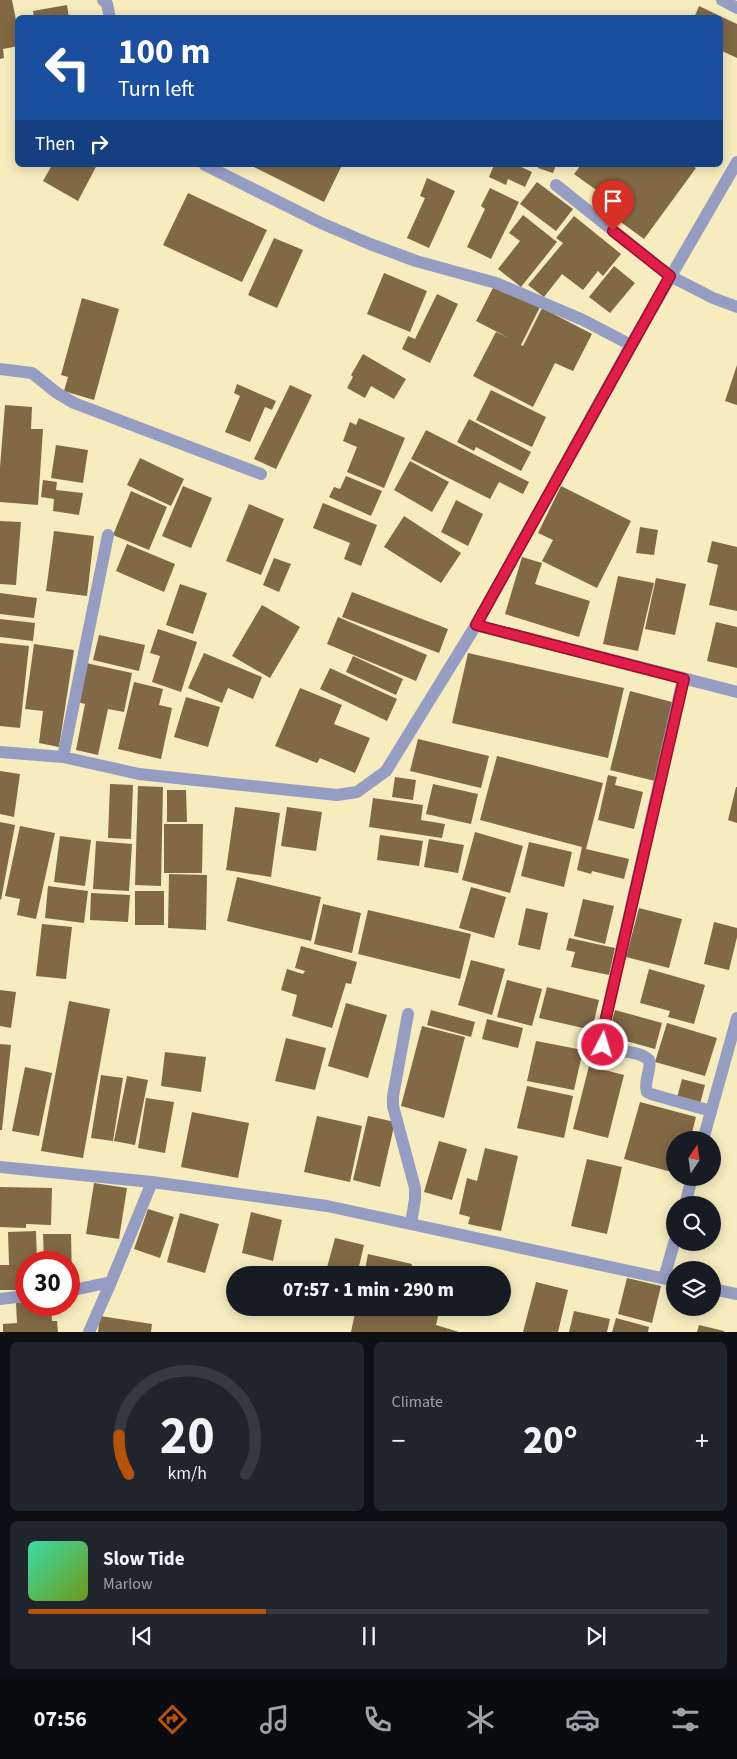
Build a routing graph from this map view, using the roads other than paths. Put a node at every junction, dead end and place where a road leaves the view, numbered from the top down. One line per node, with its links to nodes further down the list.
1 (104, 0): 4 (street)
2 (722, 0): 3 (street)
3 (737, 8)
4 (109, 15)
5 (737, 162): 8 (street)
6 (209, 167): 10 (street)
7 (556, 185): 8 (street)
8 (670, 276): 9 (street); 10 (street)
9 (737, 307)
10 (631, 345): 14 (street)
11 (0, 369): 12 (street)
12 (261, 474)
13 (108, 535): 18 (street)
14 (476, 625): 15 (street); 18 (street)
15 (684, 679): 16 (street); 21 (street)
16 (737, 692)
17 (0, 752): 18 (street)
18 (63, 757)
19 (408, 1014): 25 (street)
20 (737, 1018): 21 (street)
21 (711, 1111): 22 (street)
22 (705, 1131)
23 (0, 1167): 24 (street)
24 (152, 1182): 25 (street); 27 (street)
25 (411, 1224): 26 (street)
26 (666, 1279)
27 (111, 1282): 28 (street); 33 (street)
28 (80, 1289)
29 (721, 1291): 30 (street)
30 (737, 1294)
31 (15, 1297): 32 (street)
32 (0, 1299)
33 (89, 1332)

